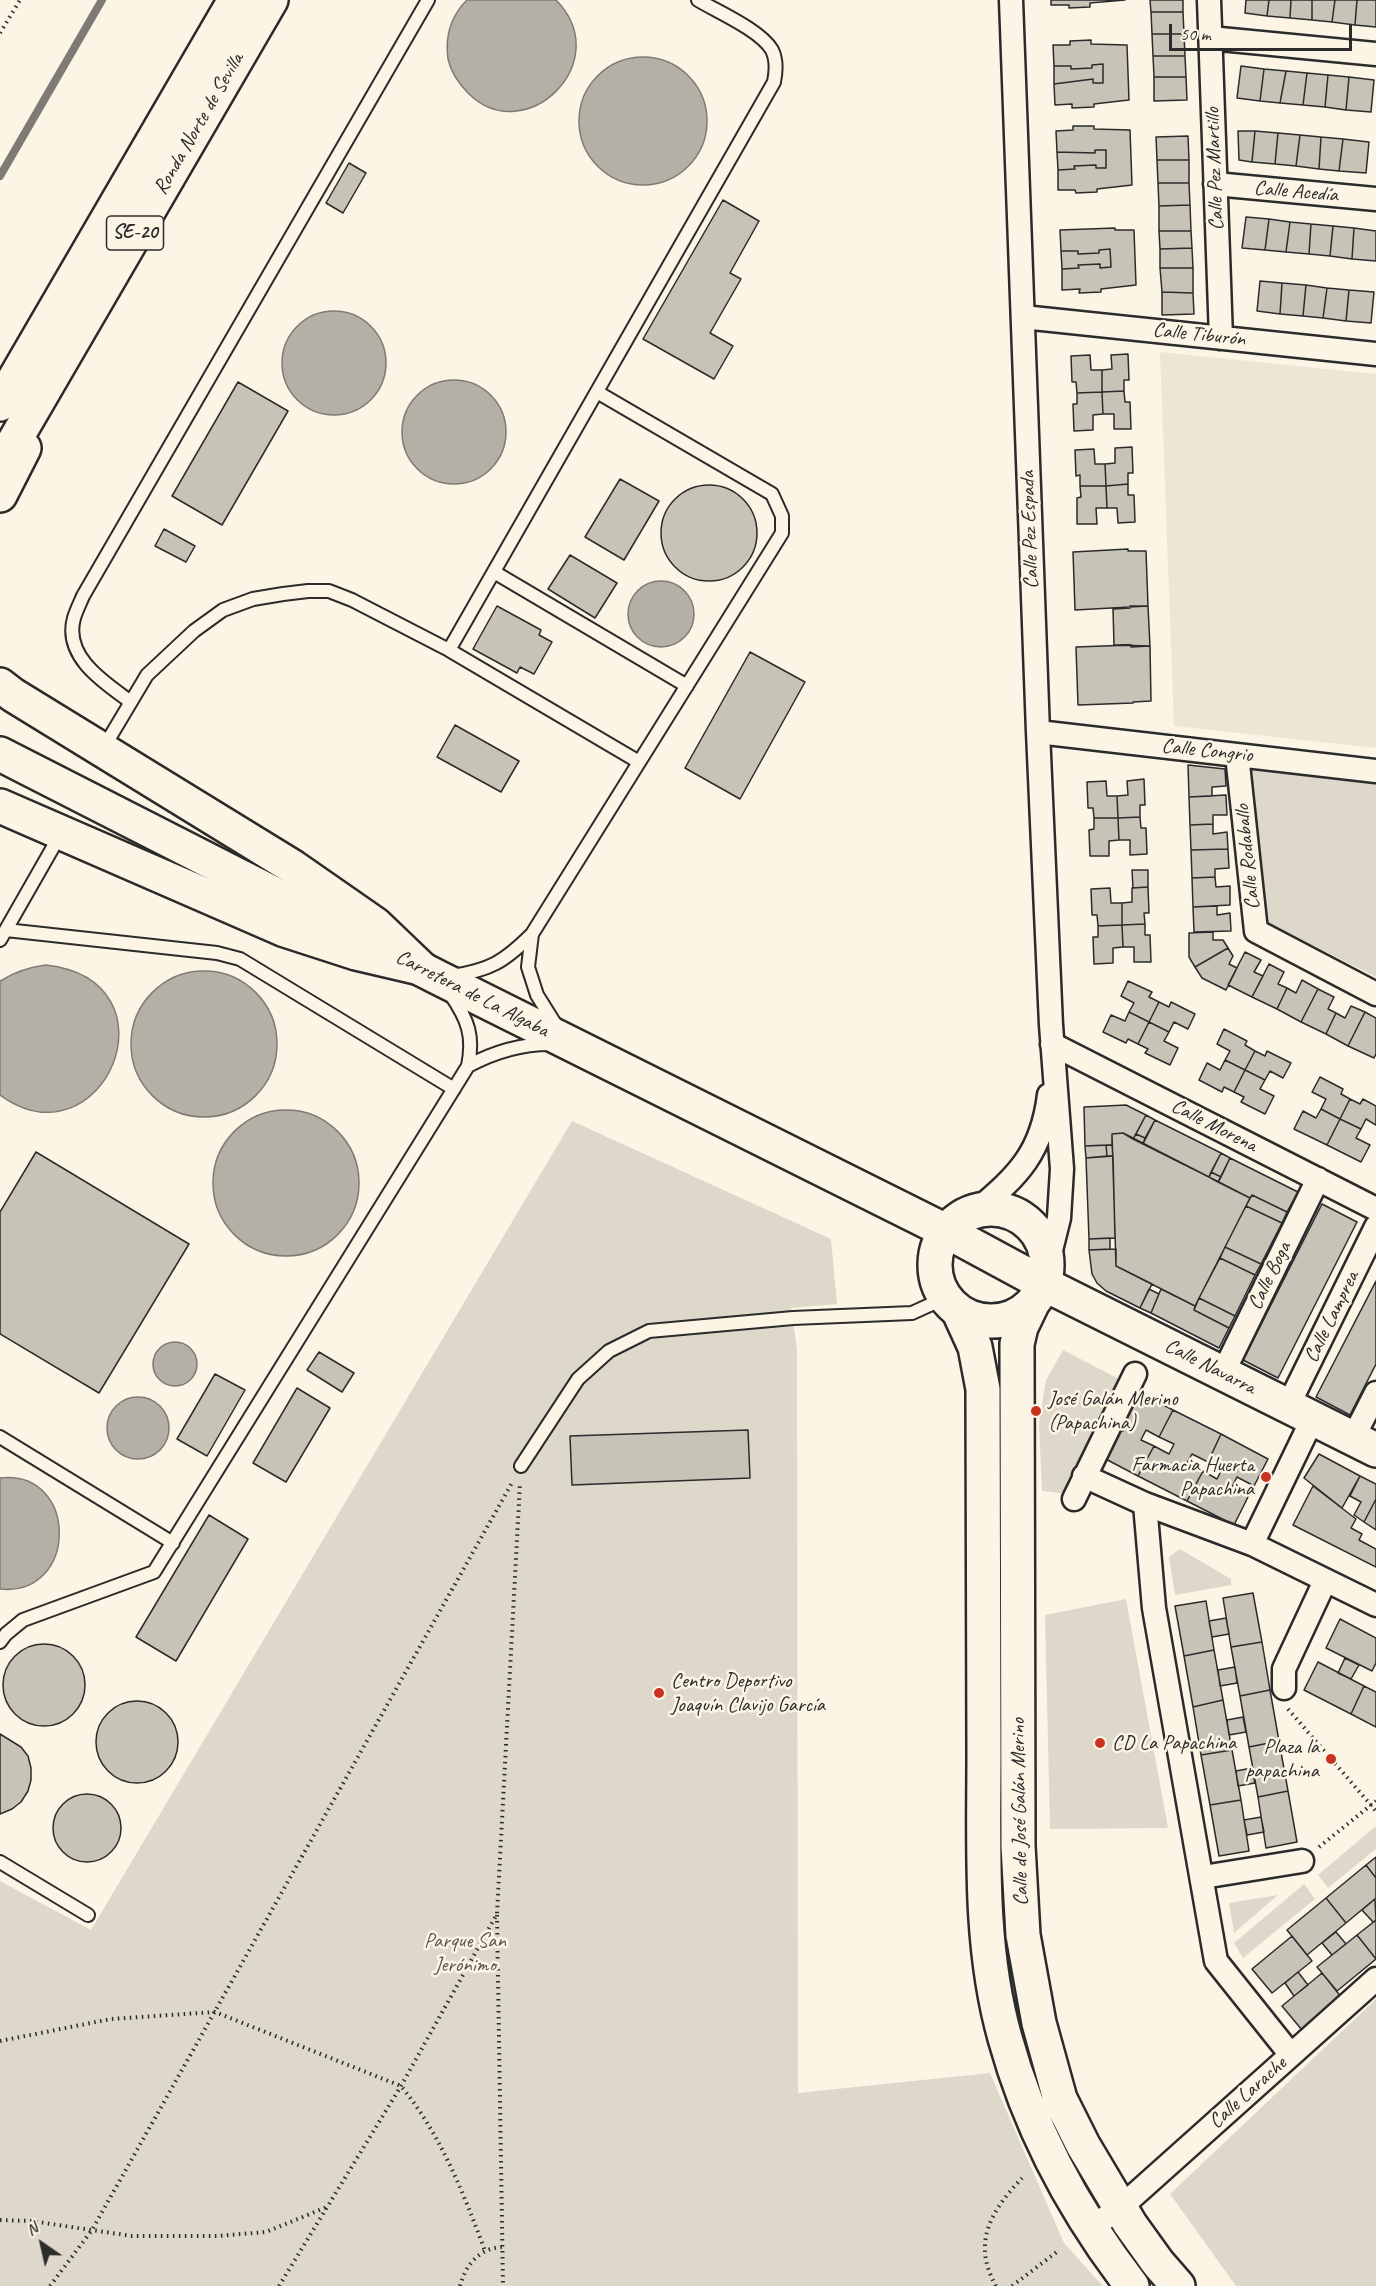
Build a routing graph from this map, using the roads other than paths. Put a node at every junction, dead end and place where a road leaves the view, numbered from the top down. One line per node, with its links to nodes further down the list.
1 (235, 0): 16 (main road, Ronda Norte de Sevilla / SE-20)
2 (271, 0): 11 (main road, Ronda Norte de Sevilla / SE-20)
3 (428, 0): 23 (lane)
4 (698, 0): 15 (lane)
5 (1011, 0): 12 (street, Calle Pez Espada)
6 (1209, 0): 7 (street, Calle Pez Martillo)
7 (1210, 38): 8 (street); 9 (street, Calle Pez Martillo)
8 (1376, 54)
9 (1215, 184): 10 (street, Calle Acedía); 13 (street, Calle Pez Martillo)
10 (1376, 200)
11 (114, 269): 17 (main road, Ronda Norte de Sevilla / SE-20); 18 (main road)
12 (1023, 317): 13 (street, Calle Tiburón); 24 (street, Calle Pez Espada)
13 (1221, 338): 14 (street, Calle Tiburón)
14 (1376, 354)
15 (597, 392): 19 (lane); 22 (lane)
16 (0, 404)
17 (0, 466)
18 (0, 495)
19 (494, 572): 20 (lane); 22 (lane)
20 (449, 650): 23 (lane); 28 (lane)
21 (0, 685): 34 (main road)
22 (687, 686): 28 (lane)
23 (131, 702): 25 (lane)
24 (1038, 732): 27 (street, Calle Congrio); 37 (street, Calle Pez Espada)
25 (110, 737)
26 (0, 754): 34 (main road, Carretera de La Algaba)
27 (1237, 755): 29 (street, Calle Congrio); 35 (street, Calle Rodaballo)
28 (639, 762): 32 (lane)
29 (1376, 771)
30 (0, 806): 34 (main road)
31 (56, 843): 33 (lane)
32 (532, 934): 34 (lane); 36 (lane)
33 (3, 935): 39 (lane)
34 (431, 973): 36 (main road, Carretera de La Algaba); 38 (lane)
35 (1376, 994)
36 (571, 1044): 38 (lane); 41 (main road, Carretera de La Algaba)
37 (1053, 1052): 40 (street, Calle Morena); 43 (street, Calle Pez Espada); 46 (street, Calle Pez Espada)
38 (468, 1066): 39 (lane)
39 (454, 1089): 58 (lane)
40 (1318, 1179): 42 (street, Calle Morena); 48 (street, Calle Boga)
41 (876, 1197): 45 (main road, Carretera de La Algaba); 47 (main road, Calle de José Galán Merino)
42 (1376, 1209)
43 (976, 1211): 45 (main road); 46 (main road)
44 (1376, 1227): 51 (street, Calle Lamprea)
45 (946, 1231): 46 (main road, Calle Navarra); 47 (main road)
46 (1041, 1284): 47 (main road); 48 (main road, Calle Navarra); 70 (main road, Calle de José Galán Merino)
47 (946, 1294): 54 (lane); 71 (main road, Calle de José Galán Merino)
48 (1223, 1373): 51 (main road, Calle Navarra)
49 (1135, 1374): 55 (street)
50 (1376, 1393): 53 (street)
51 (1300, 1412): 53 (main road, Calle Navarra); 59 (street, Calle Lamprea)
52 (0, 1437): 58 (lane)
53 (1365, 1444)
54 (521, 1466)
55 (1084, 1476): 56 (street); 57 (street)
56 (1074, 1499)
57 (1145, 1504): 59 (street); 66 (street)
58 (173, 1543): 62 (lane)
59 (1252, 1544): 60 (street)
60 (1325, 1581): 61 (street); 63 (street)
61 (1376, 1605)
62 (0, 1642)
63 (1284, 1678)
64 (1302, 1861): 66 (street)
65 (0, 1862): 67 (lane)
66 (1203, 1877): 69 (street)
67 (88, 1915)
68 (1376, 1979): 69 (street, Calle Larache)
69 (1291, 2055): 70 (street, Calle Larache)
70 (1120, 2208): 71 (street, Calle Larache); 73 (main road, Calle de José Galán Merino)
71 (1090, 2228): 72 (main road, Calle de José Galán Merino)
72 (1132, 2286)
73 (1179, 2286)

